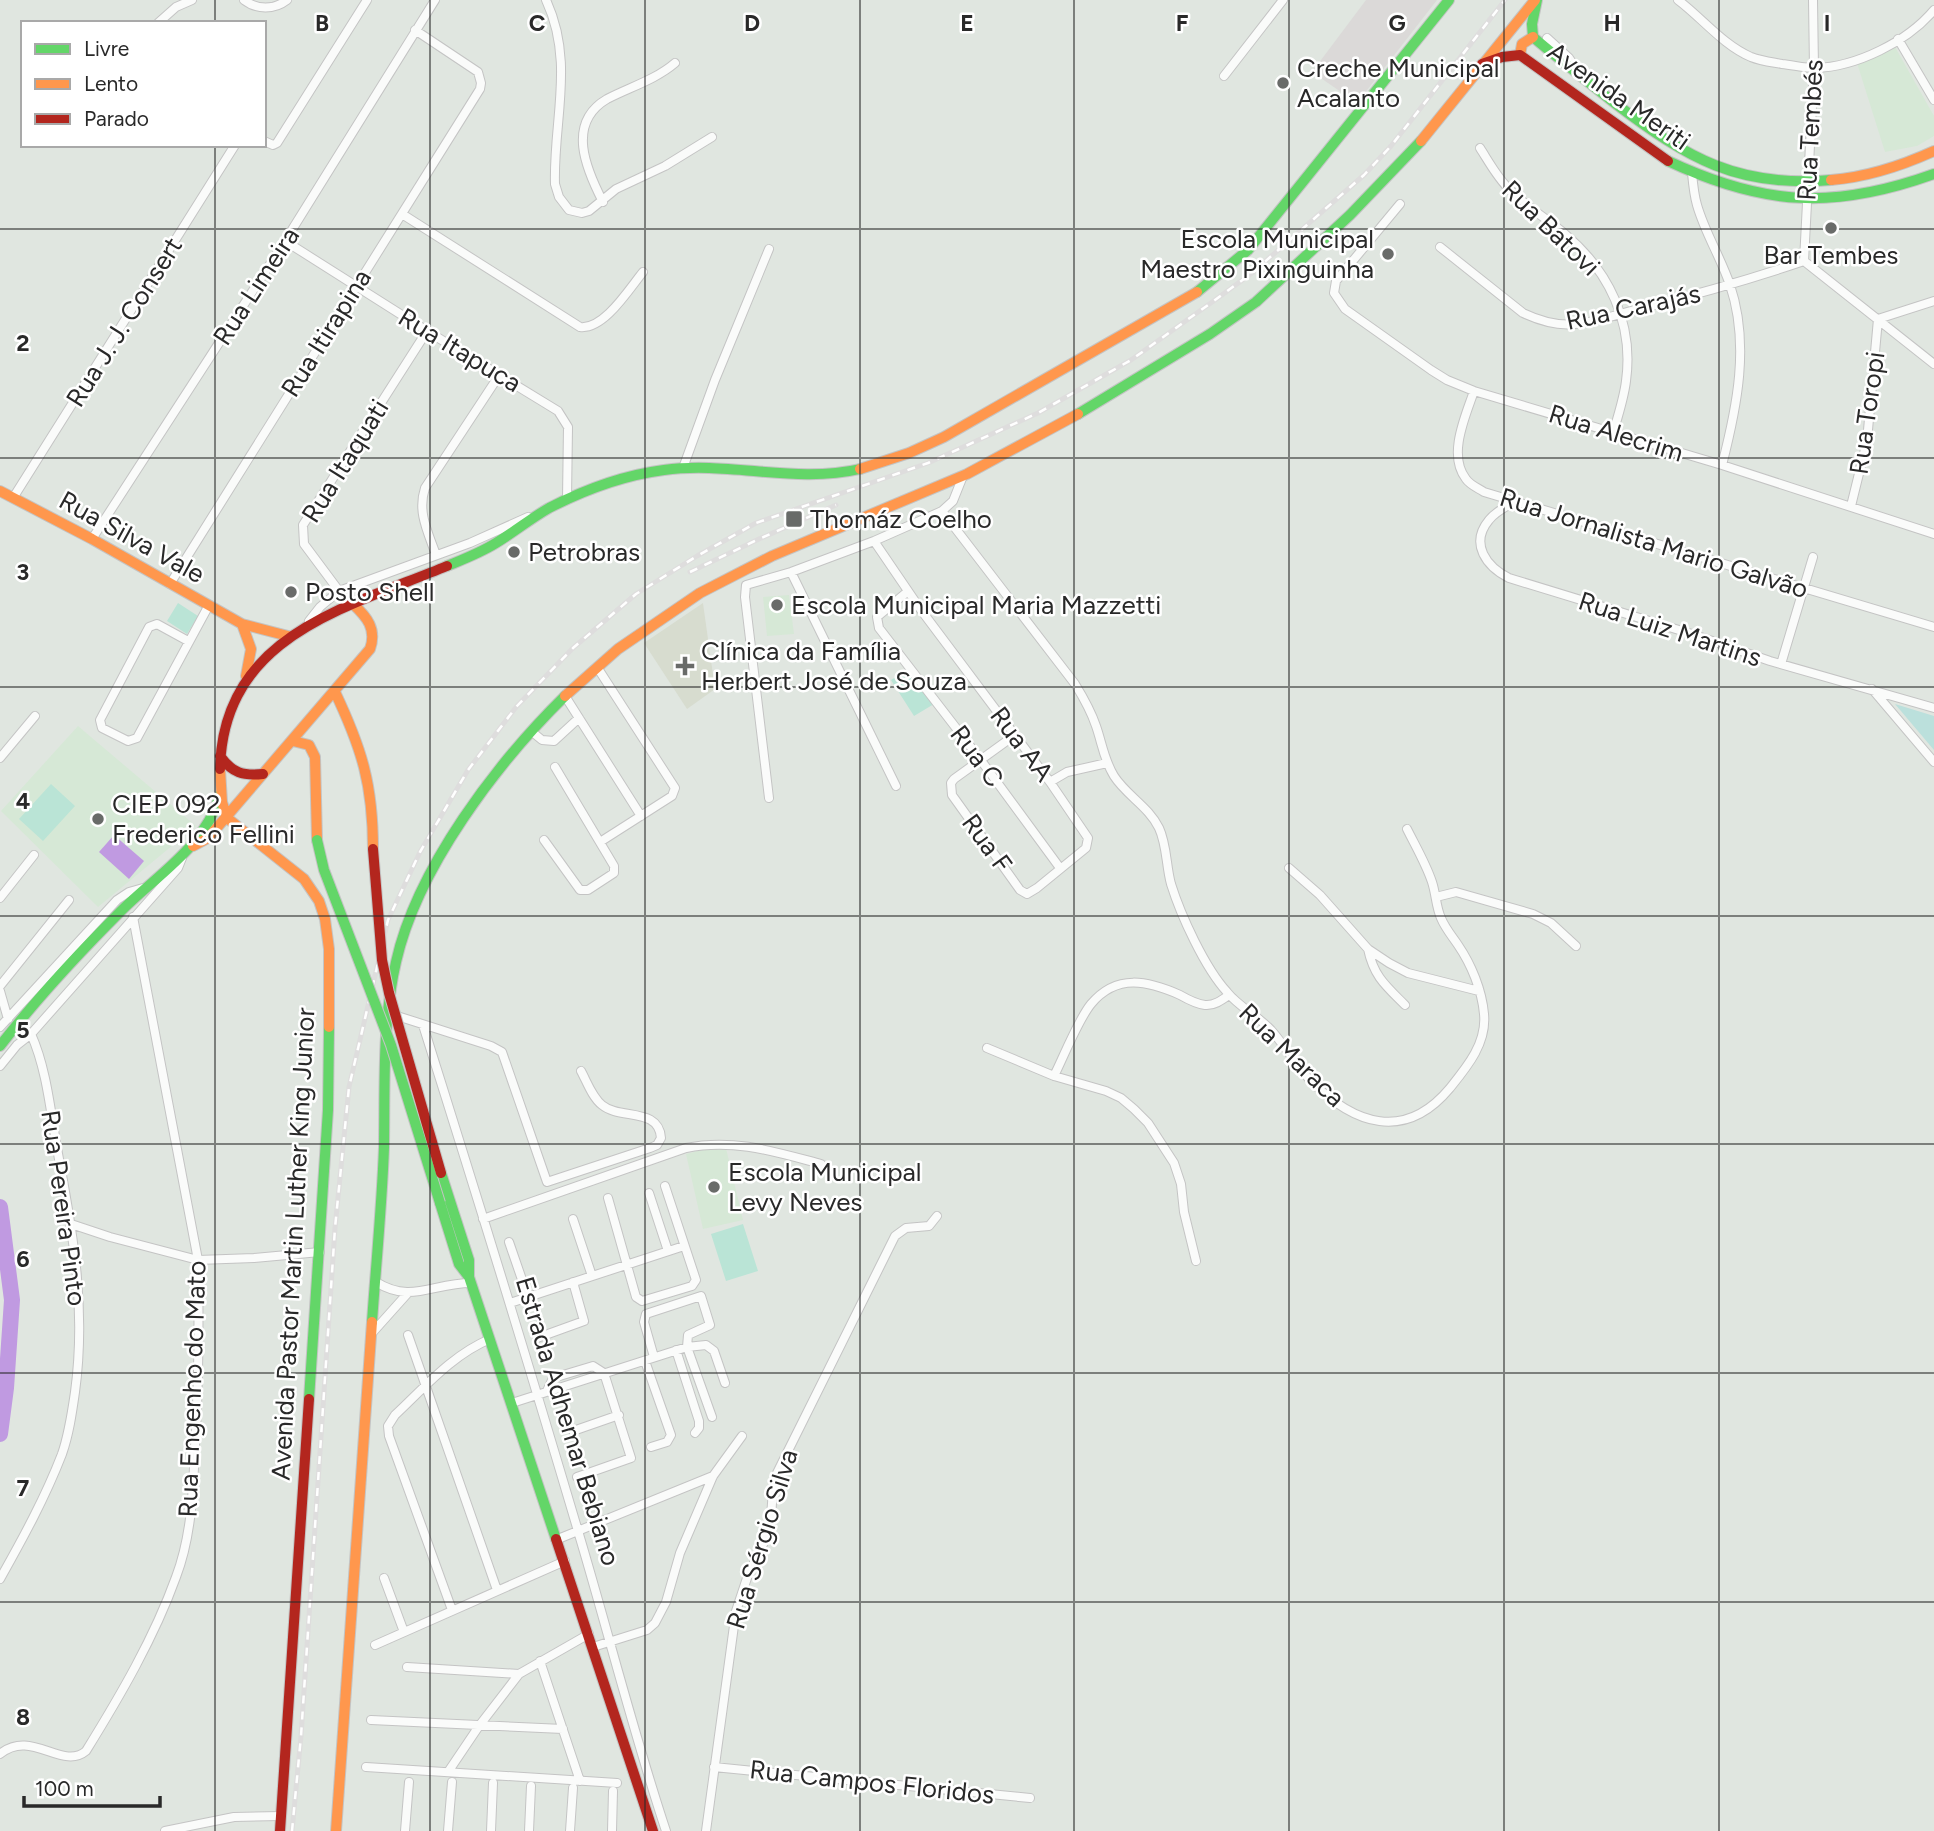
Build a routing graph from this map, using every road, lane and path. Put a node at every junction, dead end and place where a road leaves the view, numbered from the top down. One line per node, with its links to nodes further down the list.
1 (192, 0): 13 (street)
2 (244, 0): 3 (street)
3 (287, 0)
4 (367, 0): 26 (street)
5 (435, 0): 14 (street, Rua Limeira)
6 (546, 0): 34 (street)
7 (1283, 0): 22 (street)
8 (1450, 0): 53 (main road)
9 (1536, 0): 15 (main road, Avenida Meriti); 20 (main road)
10 (1678, 0): 21 (street)
11 (1814, 0): 21 (street, Rua Tembés)
12 (1934, 10): 17 (street)
13 (160, 21)
14 (415, 30): 36 (street, Rua Itirapina); 37 (street, Rua Limeira)
15 (1533, 37): 18 (main road); 23 (main road, Avenida Meriti)
16 (1547, 38): 23 (street)
17 (1898, 40): 21 (street); 24 (street)
18 (1520, 55): 20 (main road, Avenida Meriti); 30 (main road, Avenida Meriti)
19 (675, 63): 34 (street)
20 (1482, 64): 54 (main road)
21 (1814, 68): 32 (street, Rua Tembés)
22 (1224, 76)
23 (1583, 79): 32 (main road, Avenida Meriti)
24 (1934, 100)
25 (712, 137): 34 (street)
26 (266, 142)
27 (234, 147): 56 (street, Rua J. J. Consert)
28 (1479, 148): 45 (street, Rua Batovi)
29 (1934, 151): 32 (main road, Avenida Meriti)
30 (1692, 173): 33 (main road, Avenida Meriti); 43 (street)
31 (1934, 174): 33 (main road, Avenida Meriti)
32 (1808, 181): 33 (street, Rua Tembés)
33 (1807, 201): 40 (street, Rua Tembés)
34 (603, 202)
35 (1400, 204): 50 (street, Rua Alecrim)
36 (402, 214): 41 (street); 42 (street, Rua Itirapina)
37 (285, 241): 42 (street, Rua Itapuca); 63 (street, Rua Limeira)
38 (1440, 247): 45 (street, Rua Carajás)
39 (769, 248): 53 (street)
40 (1804, 261): 43 (street, Rua Carajás); 46 (street)
41 (643, 272)
42 (355, 285): 47 (street, Rua Itapuca); 68 (street, Rua Itirapina)
43 (1731, 286): 45 (street, Rua Carajás); 52 (street)
44 (1934, 301): 46 (street)
45 (1622, 313): 51 (street, Rua Batovi)
46 (1878, 319): 48 (street); 59 (street, Rua Toropi)
47 (427, 331): 49 (street, Rua Itapuca); 70 (street, Rua Itaquati)
48 (1934, 363)
49 (500, 374): 57 (street, Rua Itapuca); 65 (street)
50 (1474, 391): 51 (street, Rua Alecrim); 58 (street, Rua Jornalista Mario Galvão)
51 (1614, 433): 52 (street, Rua Alecrim)
52 (1722, 466): 59 (street, Rua Alecrim)
53 (683, 468): 57 (main road)
54 (963, 476): 60 (street); 80 (main road)
55 (0, 491): 56 (main road, Rua Silva Vale)
56 (13, 498): 63 (main road, Rua Silva Vale)
57 (567, 499): 61 (main road)
58 (1516, 500): 69 (street, Rua Jornalista Mario Galvão); 79 (street, Rua Luiz Martins)
59 (1851, 506): 62 (street, Rua Alecrim)
60 (942, 511): 64 (street); 95 (street, Rua Maraca)
61 (544, 512): 65 (street); 72 (main road)
62 (1934, 534)
63 (93, 538): 68 (main road, Rua Silva Vale)
64 (874, 541): 67 (street); 71 (street, Rua AA)
65 (436, 555): 70 (street)
66 (1813, 557): 69 (street)
67 (791, 572): 99 (street); 101 (street)
68 (170, 584): 73 (main road, Rua Silva Vale)
69 (1804, 588): 76 (street, Rua Jornalista Mario Galvão); 79 (street)
70 (339, 591): 75 (street)
71 (907, 592): 89 (street, Rua AA); 93 (street, Rua C)
72 (354, 604): 75 (main road); 83 (main road)
73 (209, 605): 74 (main road, Rua Silva Vale); 78 (street)
74 (242, 624): 77 (main road, Rua Silva Vale); 81 (main road)
75 (307, 624): 77 (main road)
76 (1934, 627)
77 (288, 636): 81 (main road)
78 (188, 641): 78 (street)
79 (1781, 664): 82 (street, Rua Luiz Martins)
80 (597, 667): 84 (main road); 103 (street)
81 (246, 676): 91 (main road)
82 (1872, 690): 85 (street, Rua Luiz Martins); 94 (street)
83 (335, 692): 90 (main road); 148 (main road, Estrada Adhemar Bebiano, bridge)
84 (565, 696): 87 (street); 88 (main road)
85 (1934, 708)
86 (35, 716): 92 (street)
87 (579, 718): 88 (street); 103 (street)
88 (531, 731): 122 (main road)
89 (1015, 735): 93 (street); 98 (street, Rua AA)
90 (293, 741): 97 (main road); 148 (main road, Estrada Adhemar Bebiano, bridge)
91 (220, 756): 97 (main road); 100 (main road)
92 (0, 758)
93 (980, 759): 109 (street, Rua C); 109 (street, Rua F)
94 (1934, 762)
95 (1107, 763): 98 (street); 120 (street, Rua Maraca)
96 (555, 767): 106 (street)
97 (263, 774): 102 (main road)
98 (1050, 782): 109 (street, Rua AA)
99 (896, 786)
100 (220, 791): 102 (main road); 107 (main road)
101 (769, 798)
102 (226, 816): 107 (main road); 143 (main road, Avenida Pastor Martin Luther King Junior)
103 (641, 816): 106 (street)
104 (1407, 830): 112 (street, Rua Maraca)
105 (544, 840): 106 (street)
106 (600, 842)
107 (186, 850): 111 (main road); 115 (street)
108 (34, 855): 113 (street)
109 (1060, 868)
110 (1289, 868): 117 (street)
111 (143, 888): 123 (street); 127 (main road)
112 (1436, 897): 116 (street); 119 (street, Rua Maraca)
113 (0, 898)
114 (69, 900): 118 (street)
115 (133, 917): 126 (street); 144 (street, Rua Engenho do Mato)
116 (1576, 946)
117 (1368, 949): 119 (street); 121 (street)
118 (0, 988): 123 (street)
119 (1479, 990): 120 (street, Rua Maraca)
120 (1229, 995): 131 (street)
121 (1405, 1005)
122 (388, 1013): 124 (street); 149 (main road)
123 (8, 1019): 125 (street)
124 (423, 1025): 130 (street); 137 (street, Estrada Adhemar Bebiano)
125 (0, 1027)
126 (31, 1034): 129 (street); 139 (street, Rua Pereira Pinto)
127 (0, 1046)
128 (987, 1048): 131 (street)
129 (0, 1066)
130 (581, 1071)
131 (1054, 1076): 145 (street)
132 (821, 1164): 137 (street)
133 (665, 1186): 141 (street)
134 (649, 1193): 142 (street)
135 (608, 1198): 146 (street)
136 (937, 1216): 195 (street, Rua Sérgio Silva)
137 (483, 1219): 153 (street, Estrada Adhemar Bebiano)
138 (573, 1219): 147 (street)
139 (71, 1224): 144 (street); 179 (street, Rua Pereira Pinto)
140 (509, 1242): 152 (street)
141 (684, 1246): 142 (street); 146 (street)
142 (668, 1251): 146 (street)
143 (320, 1252): 144 (street); 204 (main road, Avenida Pastor Martin Luther King Junior)
144 (198, 1260): 193 (street, Rua Engenho do Mato)
145 (1196, 1262)
146 (628, 1264): 147 (street)
147 (592, 1276): 150 (street)
148 (470, 1280): 151 (street); 157 (main road, Estrada Adhemar Bebiano)
149 (376, 1282): 151 (street); 154 (main road)
150 (573, 1282): 152 (street); 156 (street)
151 (407, 1294): 154 (street)
152 (528, 1297): 153 (street)
153 (510, 1303): 165 (street, Estrada Adhemar Bebiano)
154 (373, 1332): 208 (main road)
155 (408, 1335): 164 (street)
156 (537, 1338)
157 (490, 1339): 164 (street); 166 (main road, Estrada Adhemar Bebiano)
158 (687, 1347): 159 (street); 160 (street); 163 (street); 168 (street)
159 (676, 1350): 160 (street); 170 (street)
160 (654, 1357): 161 (street)
161 (645, 1361): 162 (street); 172 (street)
162 (604, 1373): 165 (street); 167 (street)
163 (725, 1383)
164 (426, 1386): 180 (street); 181 (street)
165 (537, 1395): 166 (street); 175 (street, Estrada Adhemar Bebiano)
166 (512, 1403): 176 (main road, Estrada Adhemar Bebiano)
167 (619, 1415): 169 (street); 174 (street)
168 (712, 1416)
169 (573, 1431)
170 (695, 1433)
171 (741, 1436): 173 (street)
172 (651, 1447)
173 (713, 1476): 175 (street); 184 (street)
174 (577, 1477)
175 (578, 1530): 176 (street); 184 (street, Estrada Adhemar Bebiano)
176 (558, 1539): 177 (main road, Estrada Adhemar Bebiano)
177 (565, 1561): 180 (street); 183 (main road, Estrada Adhemar Bebiano)
178 (384, 1578): 182 (street)
179 (0, 1579)
180 (497, 1590): 181 (street)
181 (452, 1610): 182 (street)
182 (404, 1632): 185 (street)
183 (589, 1634): 186 (main road, Estrada Adhemar Bebiano); 187 (street)
184 (610, 1642): 186 (street); 216 (street, Estrada Adhemar Bebiano)
185 (376, 1645)
186 (593, 1647): 215 (main road, Estrada Adhemar Bebiano)
187 (541, 1661): 189 (street); 192 (street)
188 (407, 1667): 189 (street)
189 (519, 1674): 191 (street)
190 (371, 1720): 191 (street)
191 (479, 1726): 192 (street); 196 (street)
192 (563, 1729): 197 (street)
193 (0, 1754)
194 (366, 1767): 196 (street)
195 (714, 1767): 203 (street, Rua Campos Floridos); 217 (street, Rua Sérgio Silva)
196 (448, 1772): 197 (street)
197 (580, 1781): 214 (street)
198 (409, 1782): 209 (street)
199 (452, 1782): 210 (street)
200 (493, 1783): 211 (street)
201 (531, 1786): 212 (street)
202 (573, 1788): 213 (street)
203 (1030, 1798)
204 (281, 1816): 205 (street); 207 (main road, Avenida Pastor Martin Luther King Junior)
205 (201, 1827): 206 (street)
206 (165, 1831)
207 (280, 1831)
208 (336, 1831)
209 (405, 1831)
210 (448, 1831)
211 (491, 1831)
212 (529, 1831)
213 (570, 1831)
214 (612, 1831)
215 (653, 1831)
216 (666, 1831)
217 (706, 1831)

